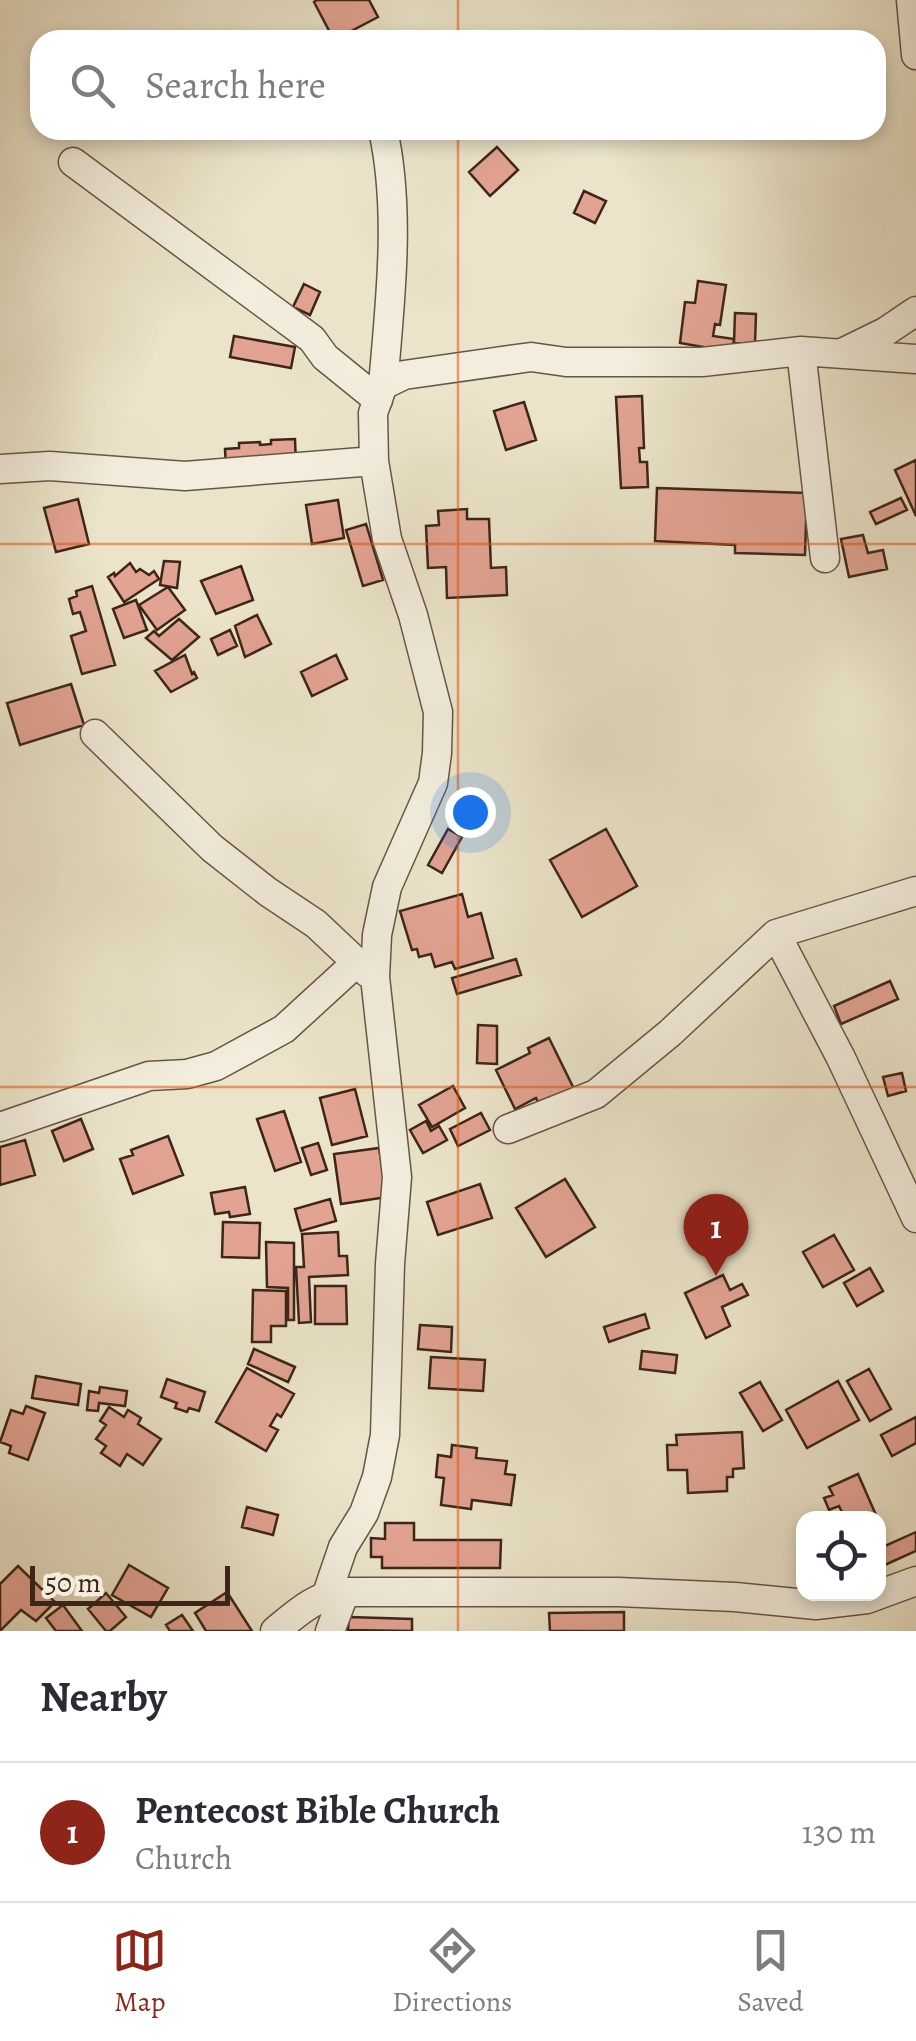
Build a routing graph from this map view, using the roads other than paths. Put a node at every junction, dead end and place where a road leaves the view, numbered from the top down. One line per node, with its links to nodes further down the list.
1 (910, 0): 2 (street)
2 (916, 55)
3 (385, 140): 9 (street)
4 (73, 162): 9 (street)
5 (916, 311): 7 (street)
6 (801, 351): 7 (street); 9 (street); 12 (street)
7 (843, 352): 8 (street)
8 (916, 359)
9 (380, 393): 10 (street)
10 (374, 462): 11 (street); 16 (street)
11 (0, 469)
12 (825, 558)
13 (95, 734): 16 (street)
14 (916, 891): 15 (street)
15 (776, 934): 18 (street); 19 (street)
16 (365, 970): 17 (street); 21 (street)
17 (0, 1127)
18 (508, 1129)
19 (916, 1218)
20 (916, 1581): 22 (street)
21 (336, 1593): 22 (street); 23 (street); 24 (street)
22 (816, 1606): 25 (street)
23 (275, 1631)
24 (330, 1631)
25 (830, 1631)

